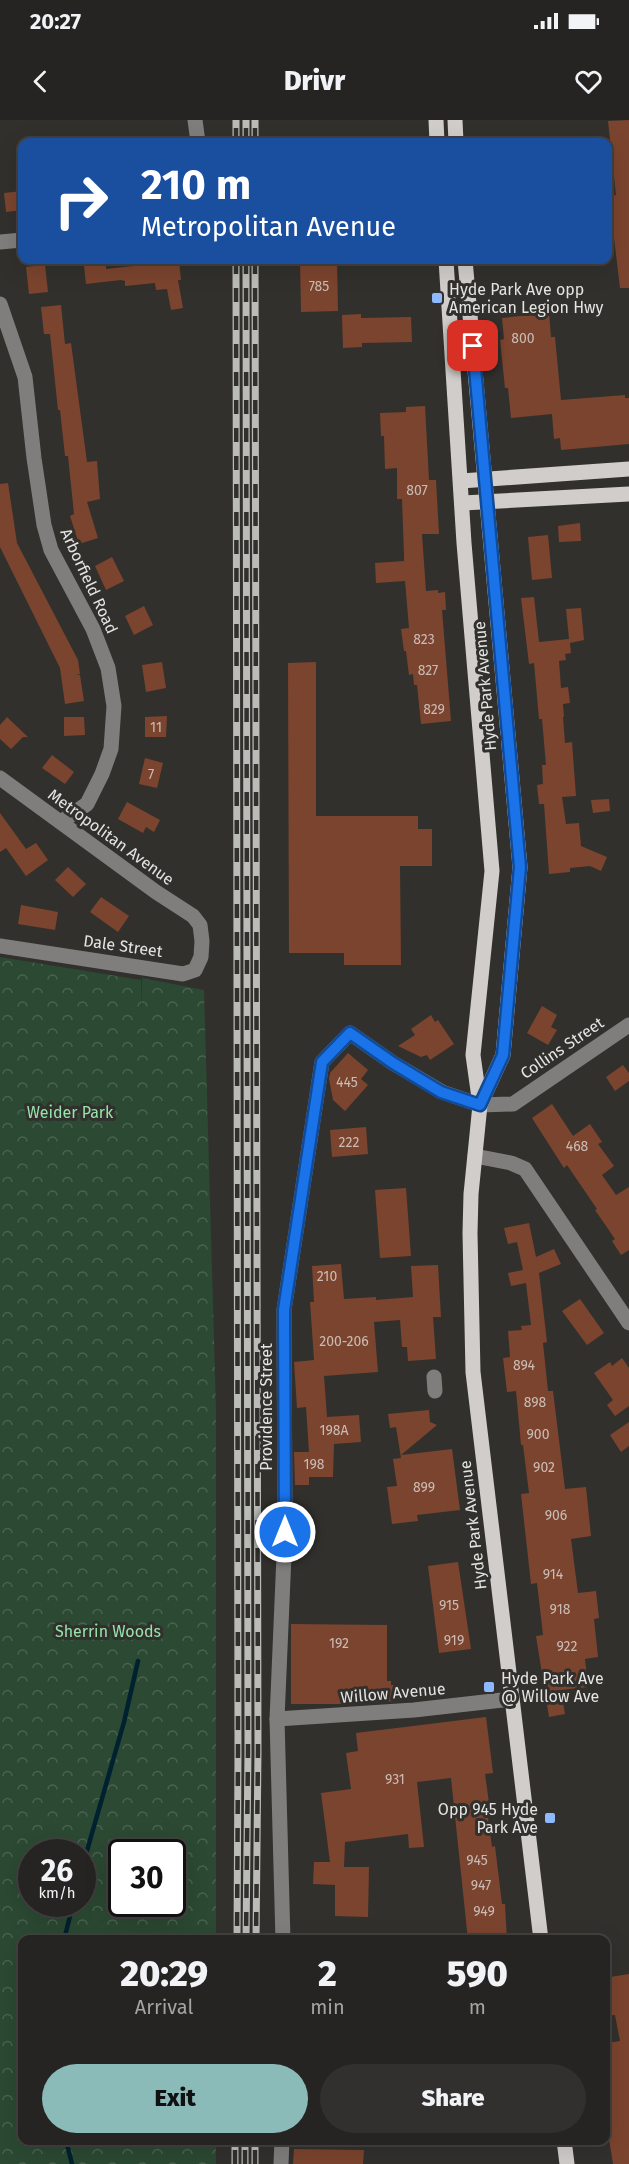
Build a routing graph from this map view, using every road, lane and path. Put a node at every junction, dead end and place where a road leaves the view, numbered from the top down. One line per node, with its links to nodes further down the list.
1 (195, 120): 4 (street)
2 (436, 120): 5 (main road)
3 (455, 120): 6 (main road)
4 (197, 138)
5 (437, 138)
6 (456, 138)
7 (18, 241): 8 (street)
8 (0, 243)
9 (446, 264): 14 (main road, Hyde Park Avenue)
10 (465, 264): 13 (main road, Hyde Park Avenue)
11 (0, 304): 19 (street, Arborfield Road)
12 (629, 469): 13 (main road)
13 (484, 479): 14 (main road); 16 (main road, Hyde Park Avenue)
14 (461, 481): 17 (main road, Hyde Park Avenue)
15 (629, 494): 16 (main road)
16 (486, 502): 17 (main road); 23 (main road, Hyde Park Avenue)
17 (463, 503): 23 (main road, Hyde Park Avenue)
18 (0, 778): 19 (street, Metropolitan Avenue)
19 (61, 822): 20 (street, Metropolitan Avenue)
20 (200, 925): 21 (street, Dale Street)
21 (0, 946)
22 (629, 1025): 23 (street, Collins Street)
23 (480, 1105): 24 (main road, Hyde Park Avenue); 27 (street, Providence Street)
24 (475, 1156): 25 (street); 26 (main road, Hyde Park Avenue)
25 (629, 1323)
26 (511, 1699): 27 (street, Willow Avenue); 29 (main road, Hyde Park Avenue)
27 (277, 1719): 28 (street, Providence Street)
28 (284, 1935)
29 (540, 1935)
30 (282, 2145): 32 (street)
31 (565, 2145): 33 (main road)
32 (281, 2164)
33 (567, 2164)

